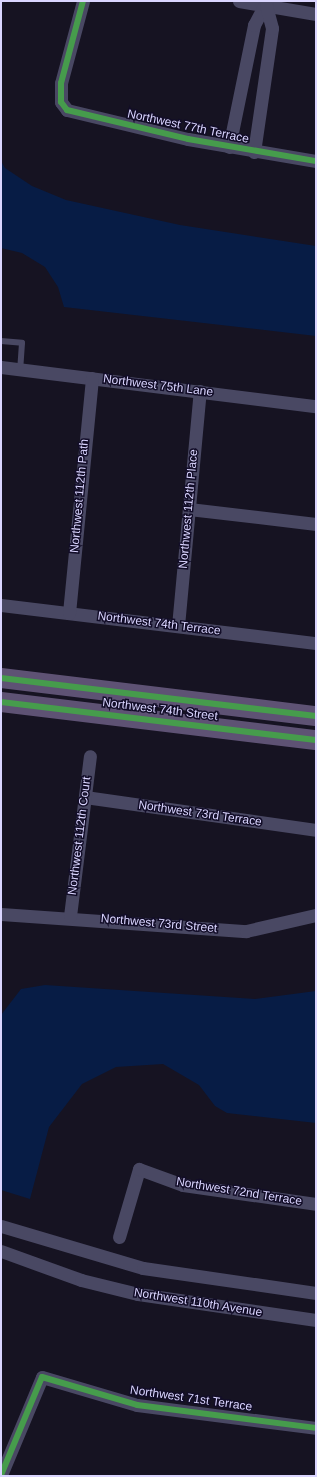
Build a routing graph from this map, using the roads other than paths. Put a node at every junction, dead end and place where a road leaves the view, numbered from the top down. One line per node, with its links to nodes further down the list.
1 (83, 1): 5 (street, Northwest 77th Terrace)
2 (239, 1): 3 (street)
3 (267, 4): 4 (street); 5 (street); 6 (street)
4 (316, 14)
5 (230, 147): 6 (street, Northwest 77th Terrace)
6 (254, 152): 7 (street, Northwest 77th Terrace)
7 (316, 161)
8 (1, 341): 10 (lane)
9 (1, 367): 10 (street, Northwest 75th Lane)
10 (20, 369): 11 (street, Northwest 75th Lane)
11 (92, 378): 12 (street, Northwest 75th Lane); 17 (street, Northwest 112th Path)
12 (200, 392): 13 (street, Northwest 75th Lane); 14 (street, Northwest 112th Place)
13 (316, 406)
14 (189, 509): 15 (street); 18 (street, Northwest 112th Place)
15 (316, 524)
16 (1, 605): 17 (street, Northwest 74th Terrace)
17 (69, 613): 18 (street, Northwest 74th Terrace)
18 (178, 626): 19 (street, Northwest 74th Terrace)
19 (316, 643)
20 (1, 678): 22 (main road, Northwest 74th Street)
21 (1, 702): 23 (main road, Northwest 74th Street)
22 (316, 716)
23 (316, 740)
24 (90, 756): 25 (street, Northwest 112th Court)
25 (85, 798): 26 (street, Northwest 73rd Terrace); 29 (street, Northwest 112th Court)
26 (316, 830)
27 (1, 914): 29 (street, Northwest 73rd Street)
28 (316, 915): 29 (street, Northwest 73rd Street)
29 (70, 916)
30 (316, 1204): 32 (street, Northwest 72nd Terrace)
31 (1, 1226): 34 (street)
32 (119, 1237)
33 (1, 1251): 35 (street, Northwest 110th Avenue)
34 (316, 1293)
35 (316, 1320)
36 (316, 1428): 37 (street, Northwest 71st Terrace)
37 (1, 1475)

